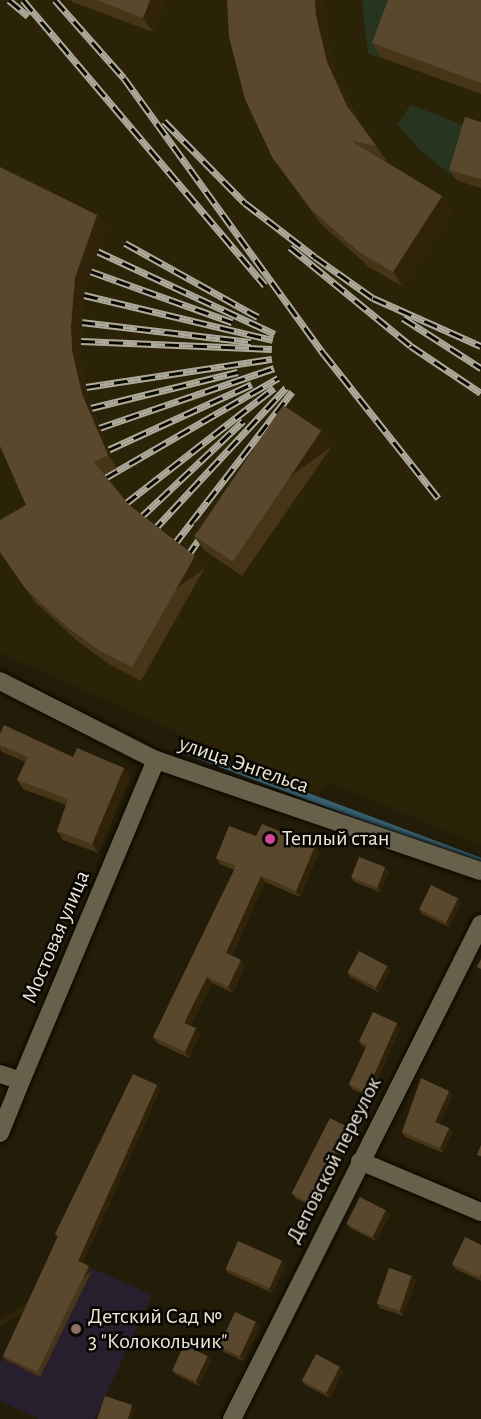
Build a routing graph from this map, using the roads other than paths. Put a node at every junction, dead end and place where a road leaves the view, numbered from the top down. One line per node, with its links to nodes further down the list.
1 (0, 681): 2 (street, улица Энгельса)
2 (156, 760): 3 (street, улица Энгельса); 6 (street, Мостовая улица)
3 (481, 871)
4 (481, 924): 8 (street, Деповской переулок)
5 (0, 1074): 6 (street)
6 (21, 1081): 7 (street, Мостовая улица)
7 (0, 1133)
8 (360, 1161): 9 (street); 10 (street, Деповской переулок)
9 (481, 1212)
10 (232, 1419)

